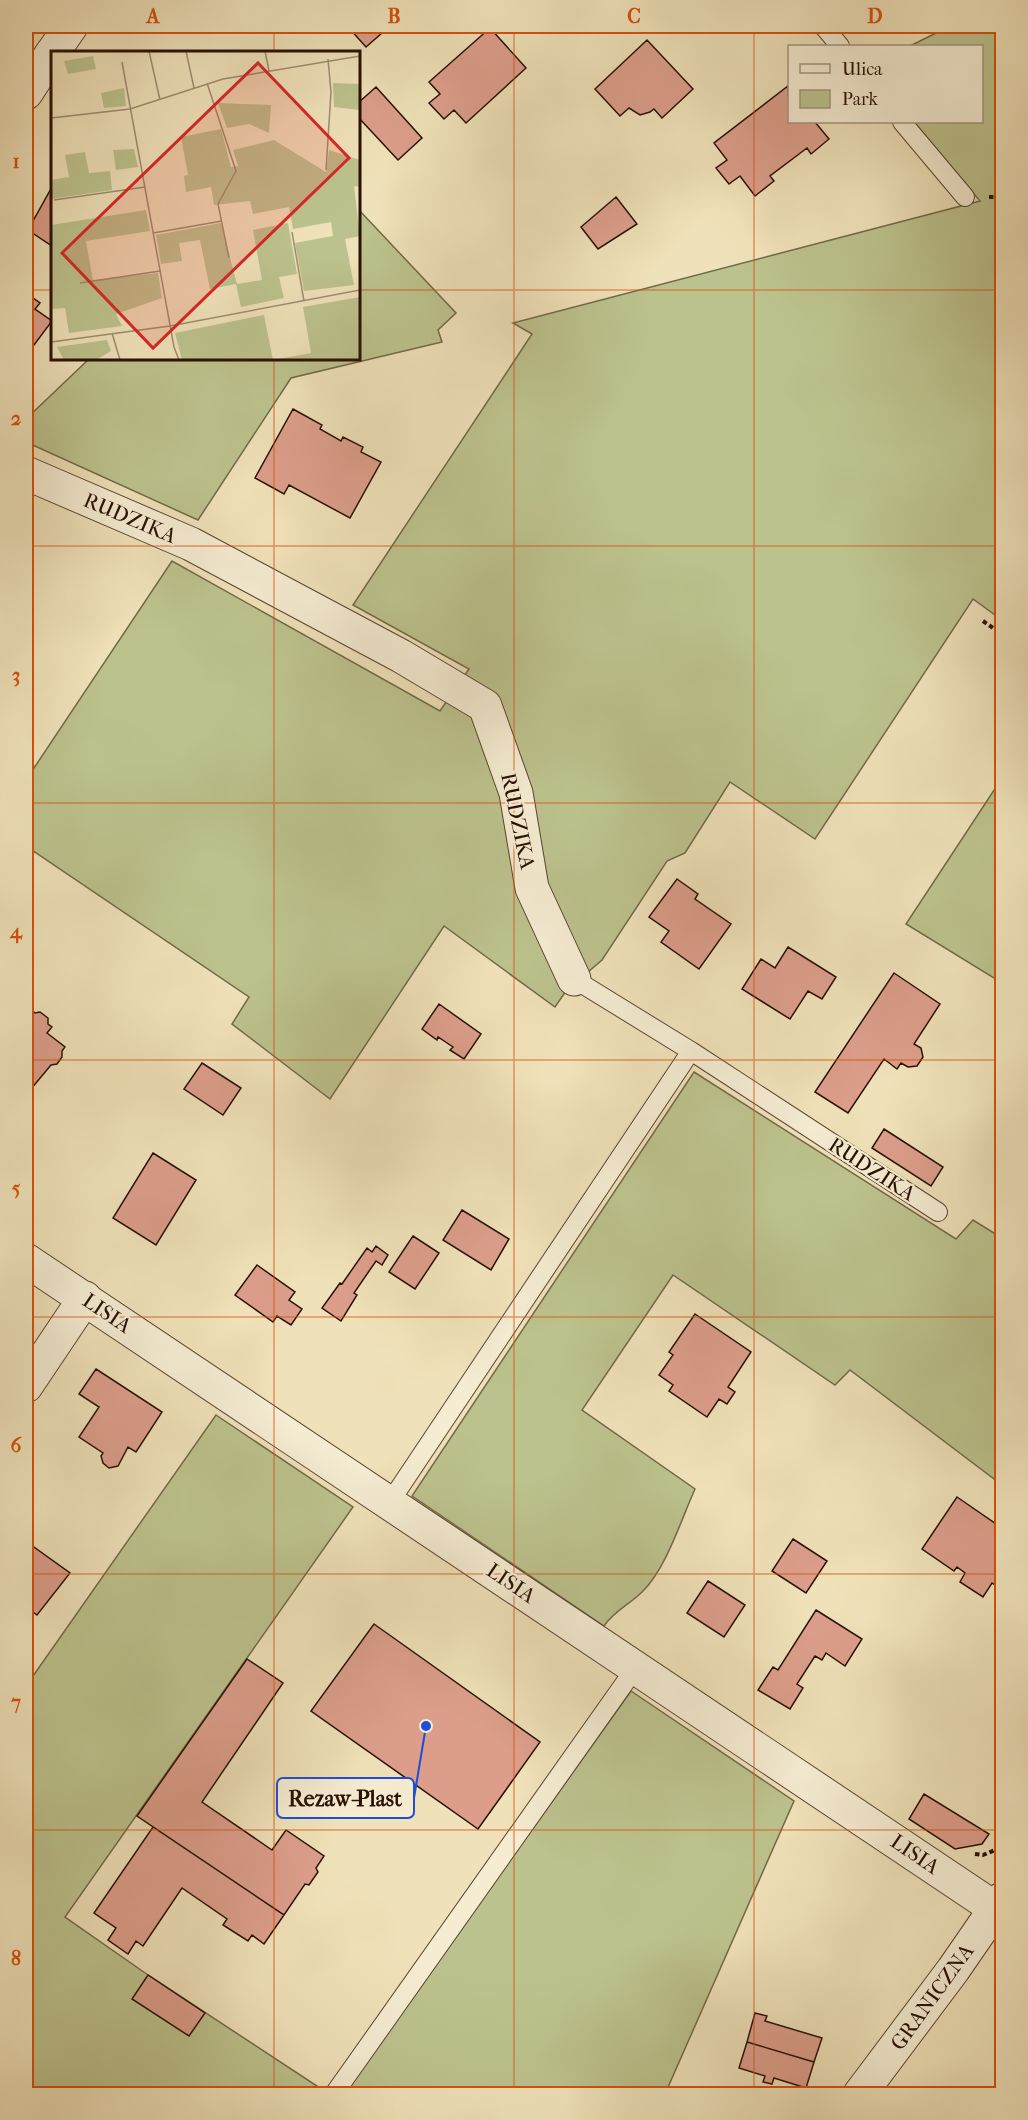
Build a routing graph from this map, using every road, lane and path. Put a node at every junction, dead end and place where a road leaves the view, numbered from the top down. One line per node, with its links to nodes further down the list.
1 (71, 26): 4 (street)
2 (823, 26): 3 (lane)
3 (839, 45)
4 (54, 51)
5 (51, 56): 6 (street)
6 (26, 93)
7 (903, 123): 8 (lane)
8 (965, 197)
9 (26, 473): 12 (street, RUDZIKA)
10 (983, 621): 11 (path)
11 (1002, 634)
12 (574, 979): 13 (lane, RUDZIKA)
13 (691, 1051): 14 (lane, RUDZIKA); 18 (lane)
14 (938, 1212)
15 (26, 1260): 16 (street, LISIA)
16 (85, 1298): 17 (street); 18 (street, LISIA)
17 (26, 1386)
18 (390, 1502): 19 (street, LISIA)
19 (636, 1667): 22 (street, LISIA); 23 (lane)
20 (1002, 1847): 21 (path)
21 (966, 1854)
22 (1000, 1907): 24 (street, GRANICZNA)
23 (334, 2094)
24 (860, 2094)

